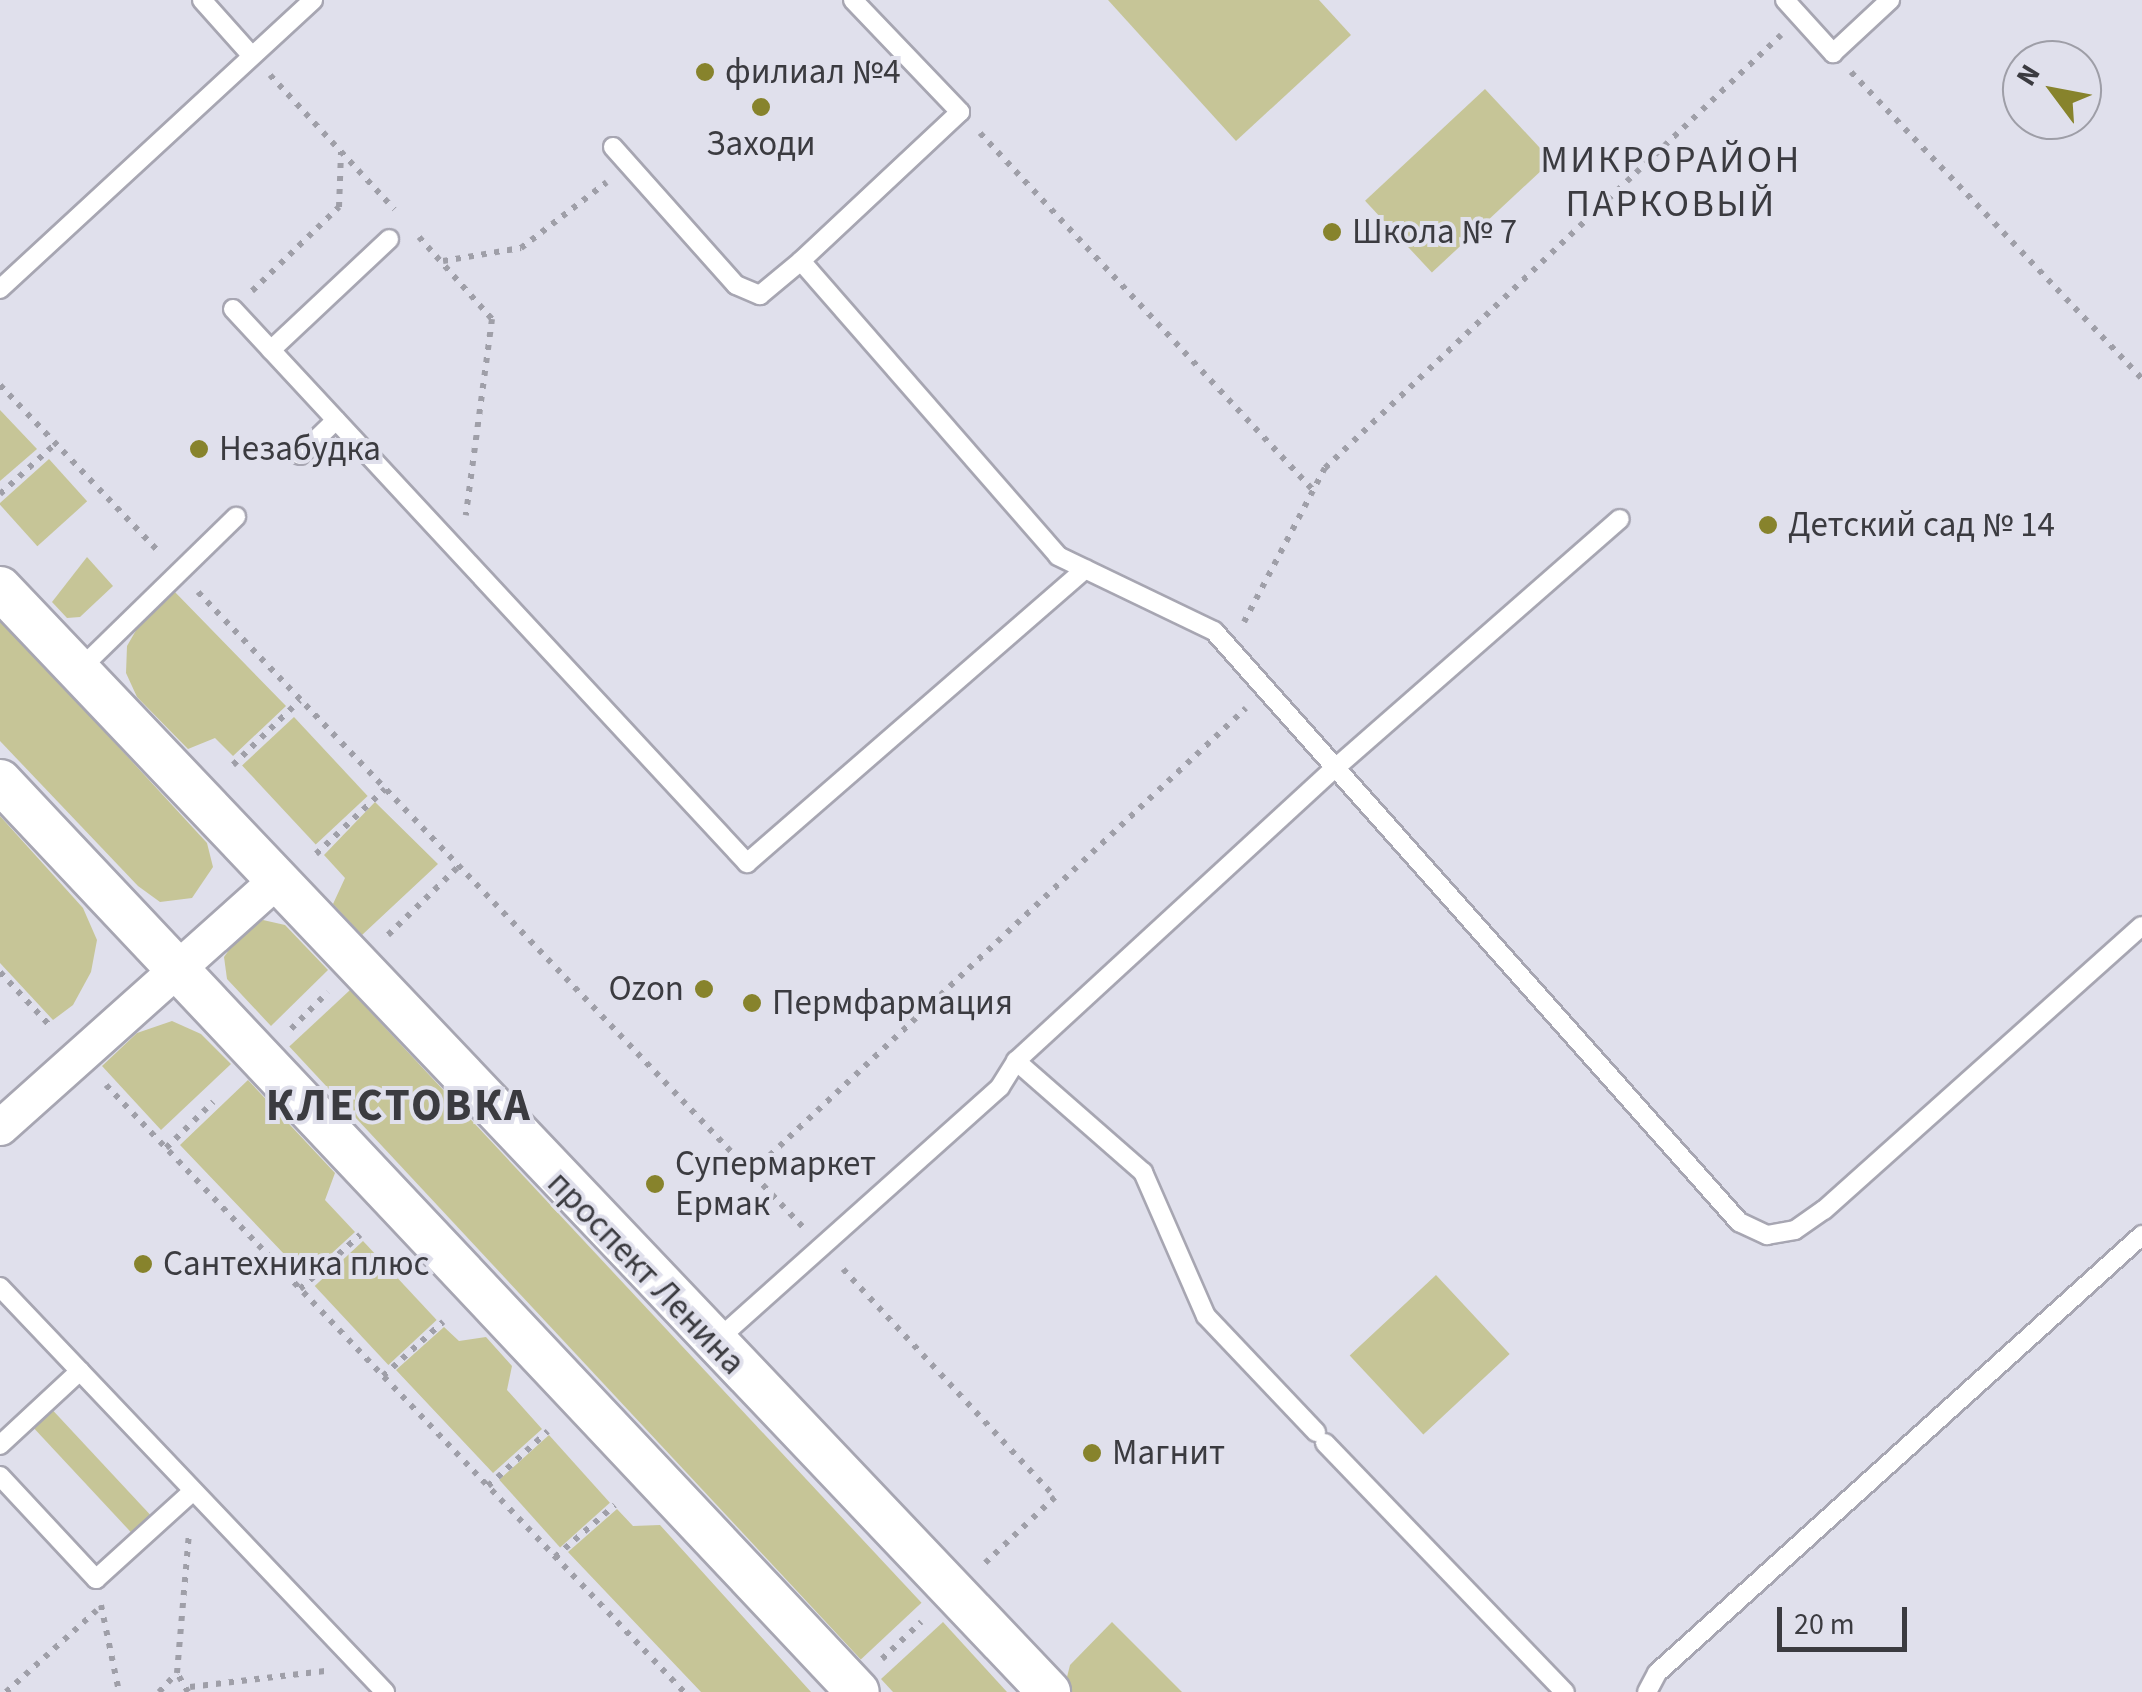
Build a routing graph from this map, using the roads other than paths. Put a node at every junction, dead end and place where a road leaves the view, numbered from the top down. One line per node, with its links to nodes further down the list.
1 (202, 0): 6 (lane)
2 (314, 0): 6 (lane)
3 (854, 0): 9 (lane)
4 (1785, 0): 5 (lane)
5 (1890, 0)
6 (252, 56): 10 (lane)
7 (613, 147): 9 (lane)
8 (388, 239): 12 (lane)
9 (801, 262): 17 (lane)
10 (0, 289)
11 (233, 309): 12 (lane)
12 (272, 350): 13 (lane)
13 (336, 420): 14 (lane); 17 (lane)
14 (300, 455)
15 (236, 516): 19 (lane)
16 (1620, 520): 20 (lane)
17 (1085, 569): 20 (lane)
18 (0, 588): 19 (street, проспект Ленина)
19 (78, 671): 22 (street, проспект Ленина)
20 (1333, 770): 23 (lane); 25 (lane)
21 (0, 781): 24 (street)
22 (273, 882): 24 (street); 29 (street, проспект Ленина)
23 (2142, 926)
24 (178, 969): 26 (street); 34 (street)
25 (1016, 1061): 29 (lane); 37 (lane)
26 (0, 1128)
27 (2142, 1235): 38 (lane)
28 (0, 1287): 30 (lane)
29 (714, 1343): 36 (street, проспект Ленина)
30 (80, 1372): 31 (lane); 33 (lane)
31 (0, 1445)
32 (0, 1476): 33 (lane)
33 (193, 1490): 35 (lane)
34 (869, 1677)
35 (385, 1692)
36 (1049, 1692)
37 (1565, 1692)
38 (1648, 1692)

